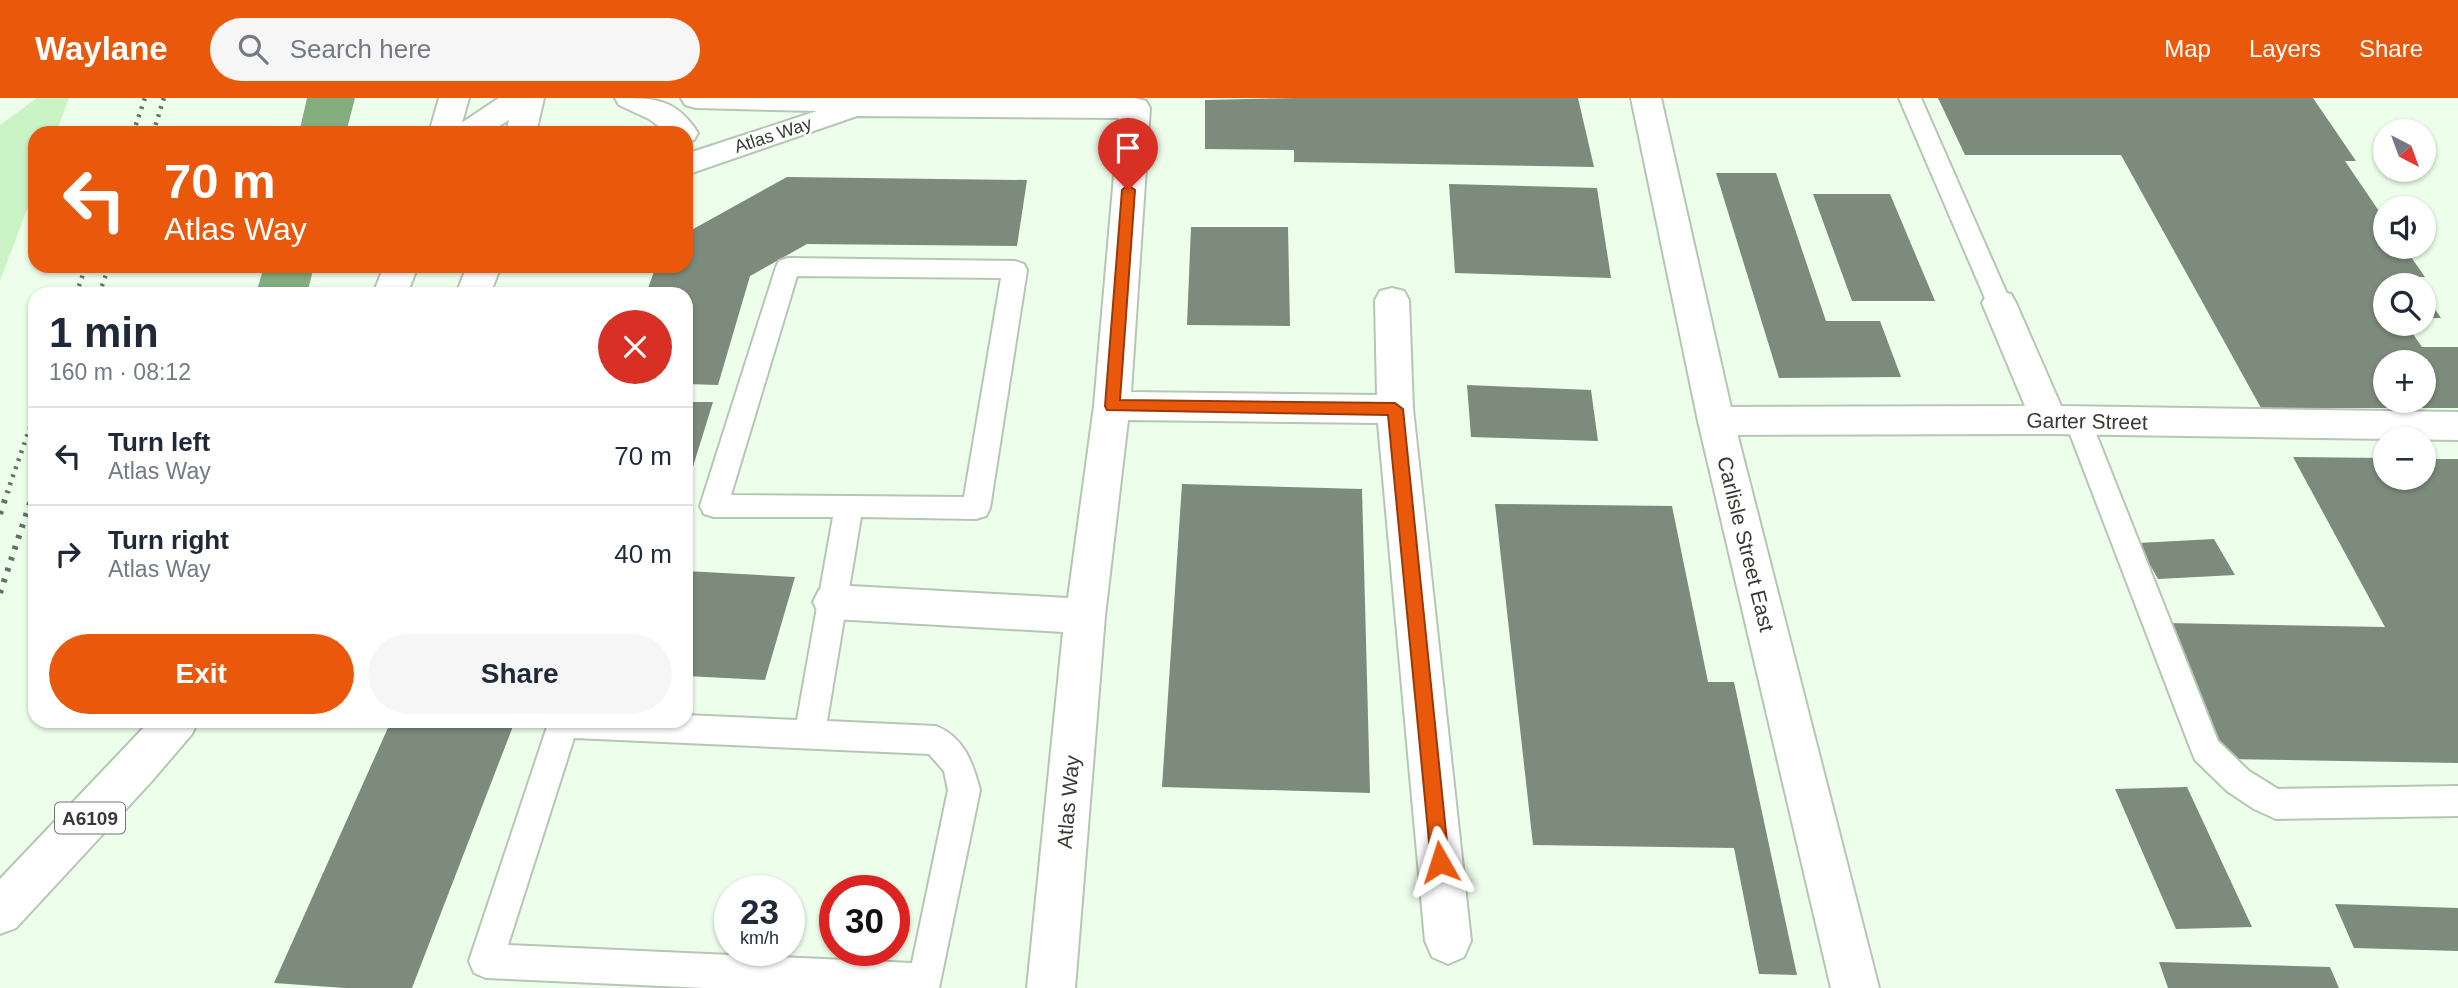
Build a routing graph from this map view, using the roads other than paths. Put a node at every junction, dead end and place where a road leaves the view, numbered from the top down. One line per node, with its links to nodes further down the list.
1 (454, 98): 10 (street)
2 (520, 98): 11 (street)
3 (529, 98): 12 (street)
4 (630, 98): 13 (street)
5 (696, 98): 9 (street, Atlas Way)
6 (1646, 98): 19 (street, Carlisle Street East)
7 (1910, 98): 16 (lane)
8 (1135, 103): 9 (street, Atlas Way); 17 (street, Atlas Way)
9 (861, 107): 14 (street, Atlas Way)
10 (445, 126)
11 (478, 126)
12 (523, 126)
13 (680, 126)
14 (693, 163)
15 (1392, 300): 18 (street)
16 (1999, 303): 20 (street)
17 (1112, 406): 18 (street); 24 (street, Atlas Way)
18 (1395, 409): 31 (street)
19 (1716, 421): 20 (street, Garter Street); 33 (street, Carlisle Street East)
20 (2064, 421): 21 (street, Garter Street); 29 (lane)
21 (2458, 426)
22 (849, 506): 22 (lane); 23 (lane)
23 (833, 602): 24 (street); 28 (lane)
24 (1085, 616): 32 (street, Atlas Way)
25 (171, 728): 30 (street, A6109)
26 (562, 728): 28 (lane)
27 (662, 728): 28 (lane)
28 (810, 734)
29 (2458, 801)
30 (0, 912)
31 (1448, 941)
32 (1051, 988)
33 (1855, 988)

